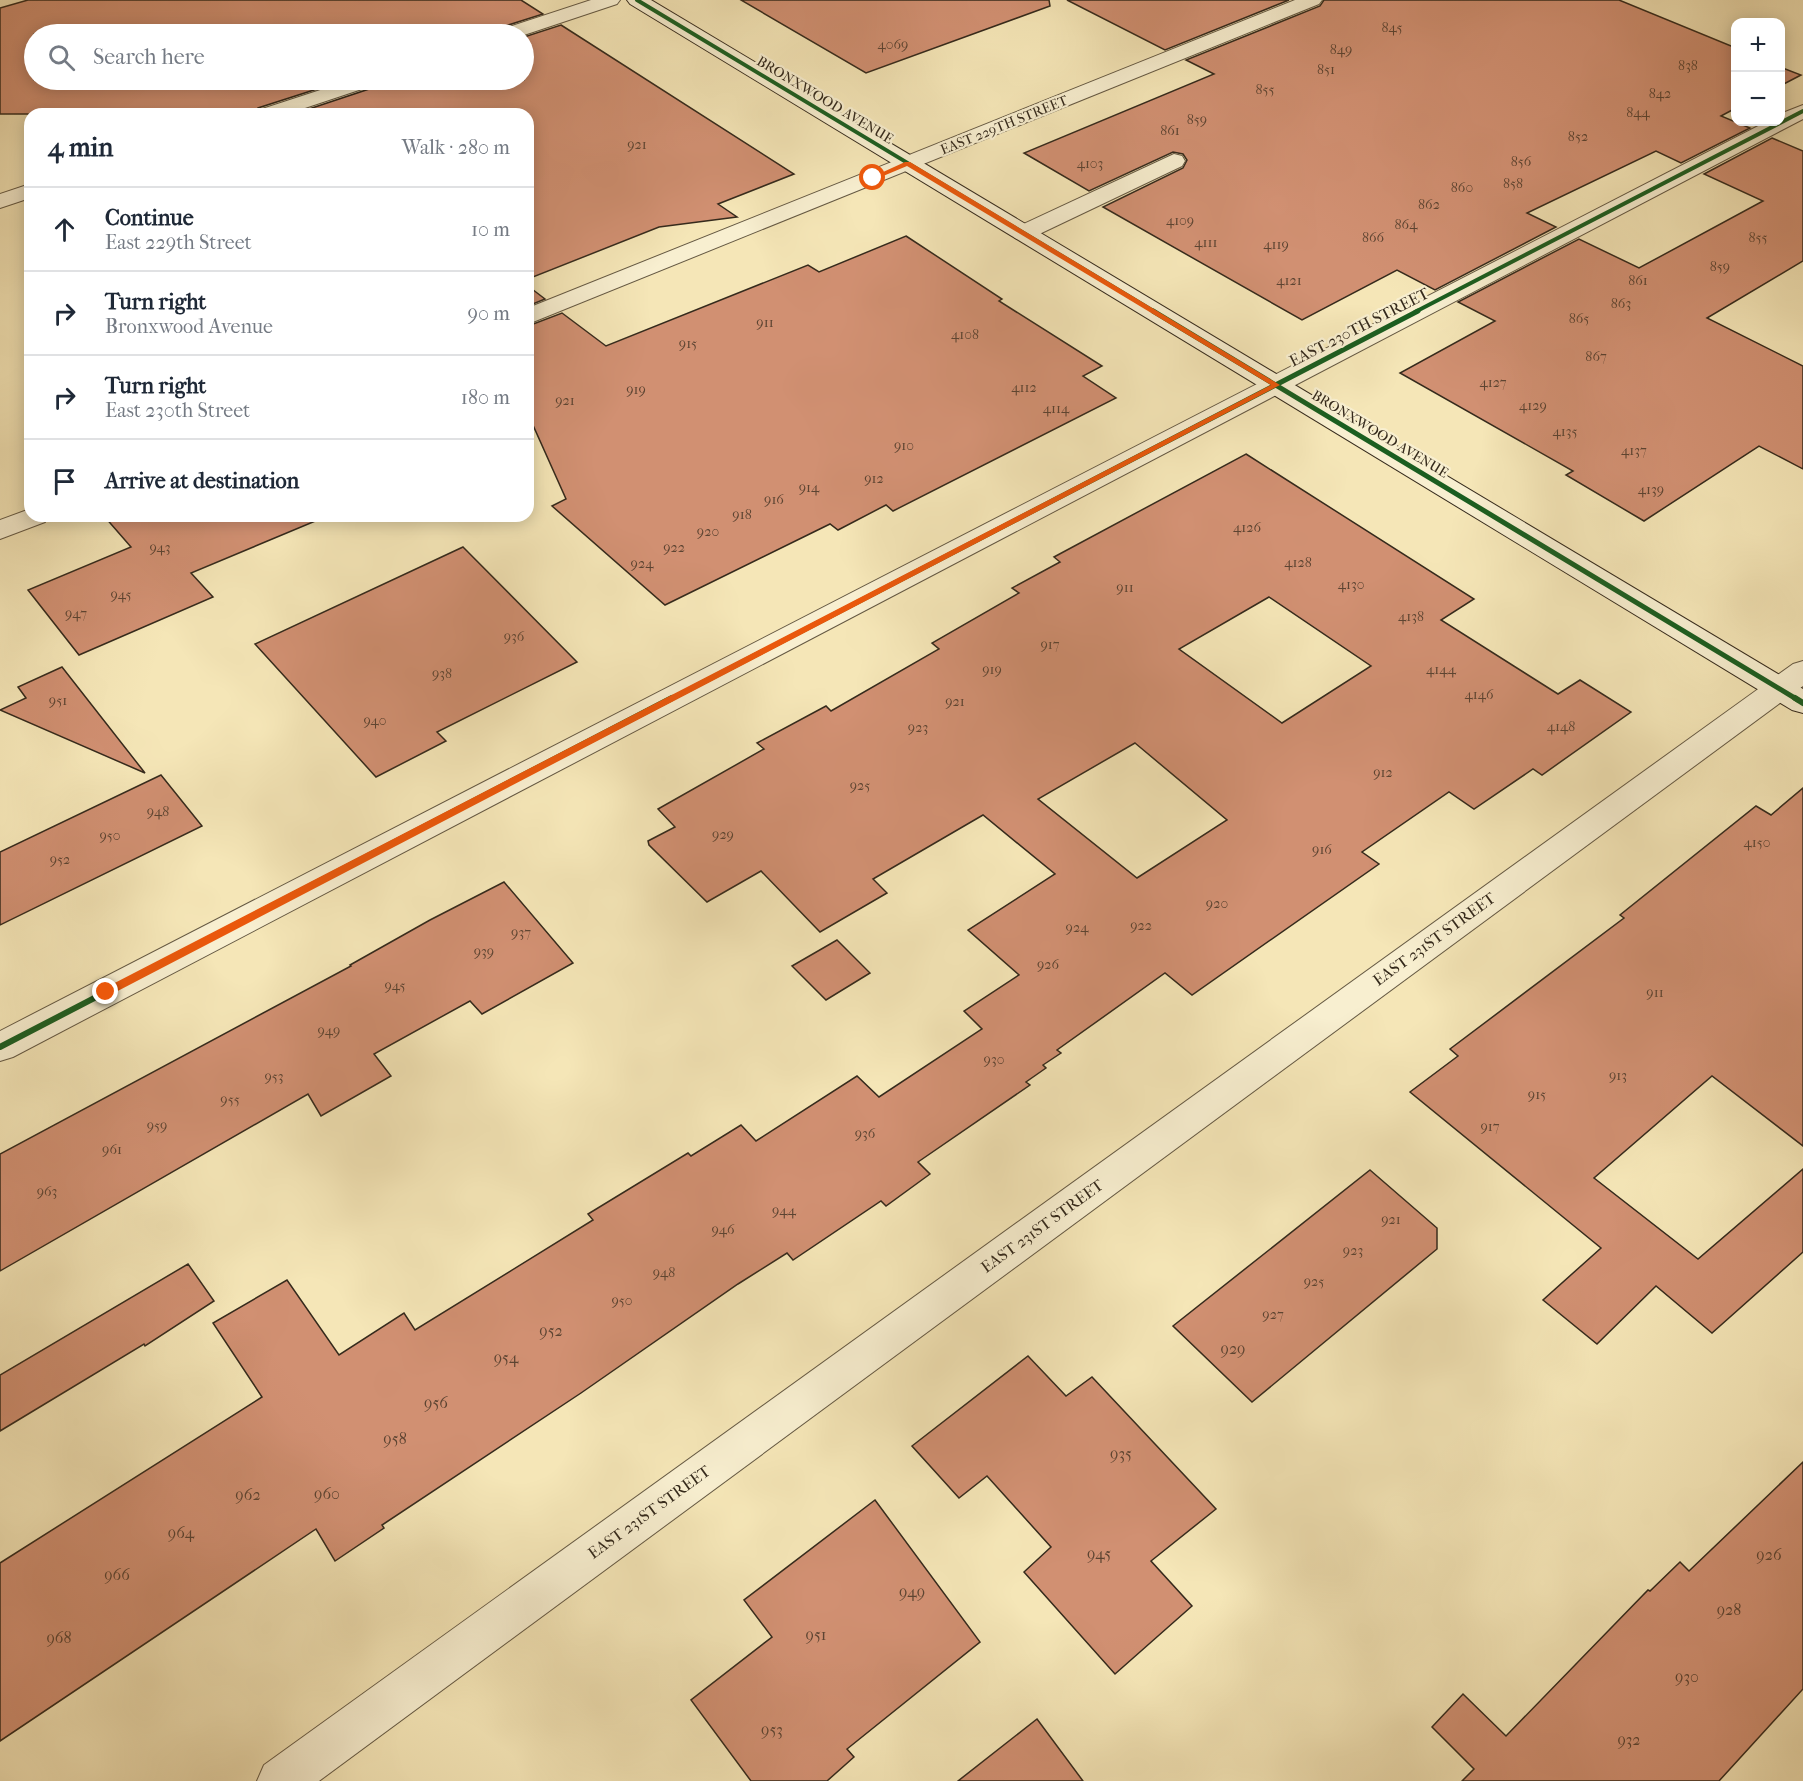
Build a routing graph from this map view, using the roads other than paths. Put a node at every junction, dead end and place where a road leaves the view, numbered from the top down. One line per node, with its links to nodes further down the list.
1 (610, 0): 4 (street)
2 (636, 0): 9 (street, BRONXWOOD AVENUE)
3 (1312, 0): 9 (street, EAST 229TH STREET)
4 (534, 25)
5 (339, 90): 6 (street)
6 (284, 108)
7 (1803, 111): 14 (street, EAST 230TH STREET)
8 (1174, 161): 12 (street)
9 (908, 164): 12 (street, BRONXWOOD AVENUE); 13 (street, EAST 229TH STREET)
10 (24, 194): 11 (street)
11 (0, 201)
12 (1023, 233): 14 (street, BRONXWOOD AVENUE)
13 (534, 315)
14 (1277, 385): 17 (street, BRONXWOOD AVENUE); 18 (street, EAST 230TH STREET)
15 (24, 520): 16 (street)
16 (0, 530)
17 (1795, 687): 19 (street, EAST 231ST STREET)
18 (0, 1047)
19 (280, 1781)

